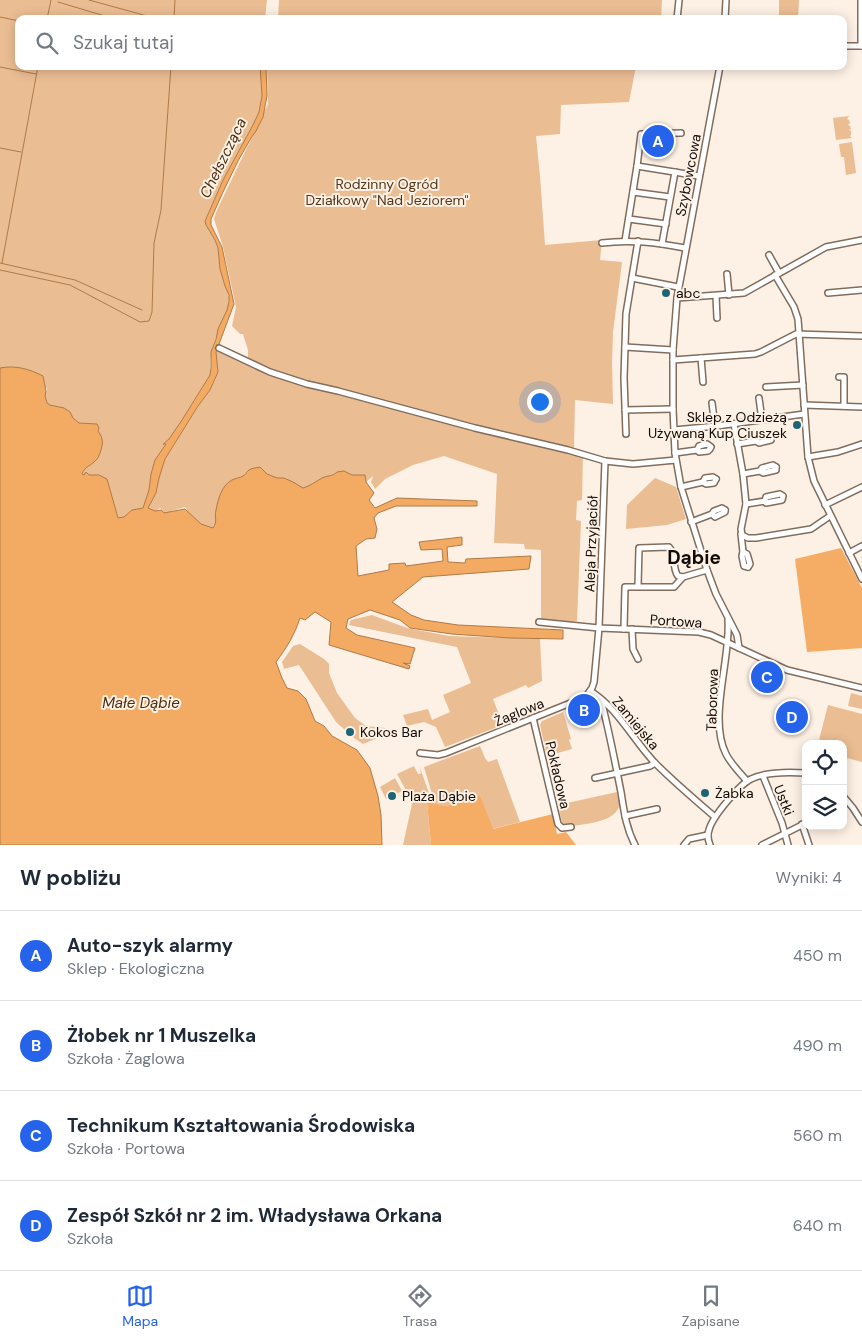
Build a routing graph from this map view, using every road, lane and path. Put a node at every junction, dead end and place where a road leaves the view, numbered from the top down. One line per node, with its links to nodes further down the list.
1 (679, 0): 4 (street)
2 (726, 0): 5 (street)
3 (861, 4): 7 (street)
4 (677, 15)
5 (725, 15)
6 (847, 46): 7 (street)
7 (861, 46)
8 (719, 70): 12 (street, Szybowcowa)
9 (681, 133): 10 (street)
10 (638, 166): 11 (street); 13 (street)
11 (675, 172): 12 (street); 14 (street)
12 (699, 176): 22 (street, Szybowcowa)
13 (632, 192): 14 (street); 15 (street)
14 (670, 197): 16 (street)
15 (628, 219): 16 (street); 18 (street)
16 (666, 224): 21 (street)
17 (862, 240): 25 (street)
18 (625, 241): 19 (street); 20 (street)
19 (638, 241): 21 (street); 26 (street)
20 (602, 243)
21 (662, 244): 22 (street)
22 (685, 248): 27 (street, Szybowcowa)
23 (769, 255): 25 (street)
24 (727, 274): 30 (street)
25 (777, 274): 30 (street); 34 (street)
26 (632, 278): 27 (street); 36 (street)
27 (678, 287): 32 (street, Szybowcowa)
28 (862, 290): 29 (street)
29 (828, 293)
30 (729, 295): 31 (street)
31 (716, 296): 32 (street); 33 (street)
32 (677, 298): 38 (street, Szybowcowa)
33 (717, 318)
34 (799, 334): 35 (street); 39 (street); 43 (street)
35 (862, 336)
36 (625, 347): 38 (street); 51 (street)
37 (219, 348): 65 (street)
38 (673, 350): 40 (street, Szybowcowa)
39 (701, 358): 40 (street); 42 (street)
40 (673, 360): 50 (street, Szybowcowa)
41 (839, 377): 48 (street)
42 (703, 382)
43 (803, 385): 44 (street); 47 (street)
44 (766, 387)
45 (759, 398): 53 (street)
46 (712, 403): 55 (street)
47 (804, 405): 48 (street); 52 (street)
48 (844, 406): 49 (street)
49 (862, 406)
50 (673, 408): 51 (street); 56 (street, Szybowcowa)
51 (625, 410): 57 (street)
52 (804, 414): 53 (street); 63 (street)
53 (762, 420): 54 (street)
54 (734, 424): 55 (street); 59 (street)
55 (715, 426): 56 (street)
56 (674, 430): 62 (street, Szybowcowa)
57 (626, 434)
58 (756, 441): 59 (street)
59 (737, 444): 67 (street)
60 (862, 444): 63 (street)
61 (697, 450): 62 (street)
62 (675, 453): 64 (street, Szybowcowa)
63 (808, 457): 73 (street)
64 (676, 460): 65 (street); 70 (street, Szybowcowa)
65 (605, 461): 87 (street, Aleja Przyjaciół)
66 (760, 471): 67 (street)
67 (743, 474): 72 (street)
68 (703, 482): 70 (street)
69 (862, 486): 73 (street)
70 (681, 488): 76 (street, Szybowcowa)
71 (765, 501): 72 (street)
72 (746, 504): 77 (street)
73 (825, 505): 75 (street)
74 (712, 514): 76 (street)
75 (830, 516): 77 (street); 80 (street)
76 (691, 522): 81 (street, Szybowcowa)
77 (741, 533): 79 (street)
78 (862, 546): 80 (street)
79 (743, 552)
80 (849, 553): 83 (street)
81 (708, 570): 82 (street); 85 (street, Szybowcowa)
82 (683, 577): 84 (street); 84 (street)
83 (862, 579)
84 (638, 586): 88 (street)
85 (728, 617): 90 (street, Szybowcowa); 91 (street, Szybowcowa)
86 (539, 622): 87 (street, Portowa)
87 (599, 628): 88 (street, Portowa); 94 (street)
88 (624, 629): 89 (street, Portowa)
89 (632, 629): 90 (street, Portowa); 92 (street)
90 (727, 642): 91 (street, Portowa); 103 (street, Taborowa)
91 (739, 648): 93 (street, Portowa)
92 (638, 659)
93 (862, 688)
94 (590, 691): 95 (street, Zamiejska); 96 (street, Żaglowa)
95 (600, 698): 98 (street, Zamiejska); 99 (street)
96 (533, 718): 97 (street, Żaglowa); 110 (street, Pokładowa)
97 (420, 753)
98 (655, 763): 99 (street, Zamiejska); 107 (street, Zamiejska)
99 (617, 773): 102 (street, Zamiejska); 106 (street)
100 (802, 773): 101 (street)
101 (762, 776): 103 (street); 113 (street, Ustki)
102 (595, 778)
103 (747, 781): 107 (street)
104 (847, 804): 108 (street)
105 (657, 809): 106 (street)
106 (625, 816): 114 (street)
107 (716, 817): 112 (street)
108 (862, 822)
109 (802, 825): 113 (street)
110 (571, 827)
111 (806, 830): 119 (street)
112 (708, 834): 115 (street); 116 (street)
113 (785, 834): 117 (street); 118 (street, Ustki)
114 (634, 845)
115 (684, 845)
116 (710, 845)
117 (762, 845)
118 (788, 845)
119 (810, 845)

